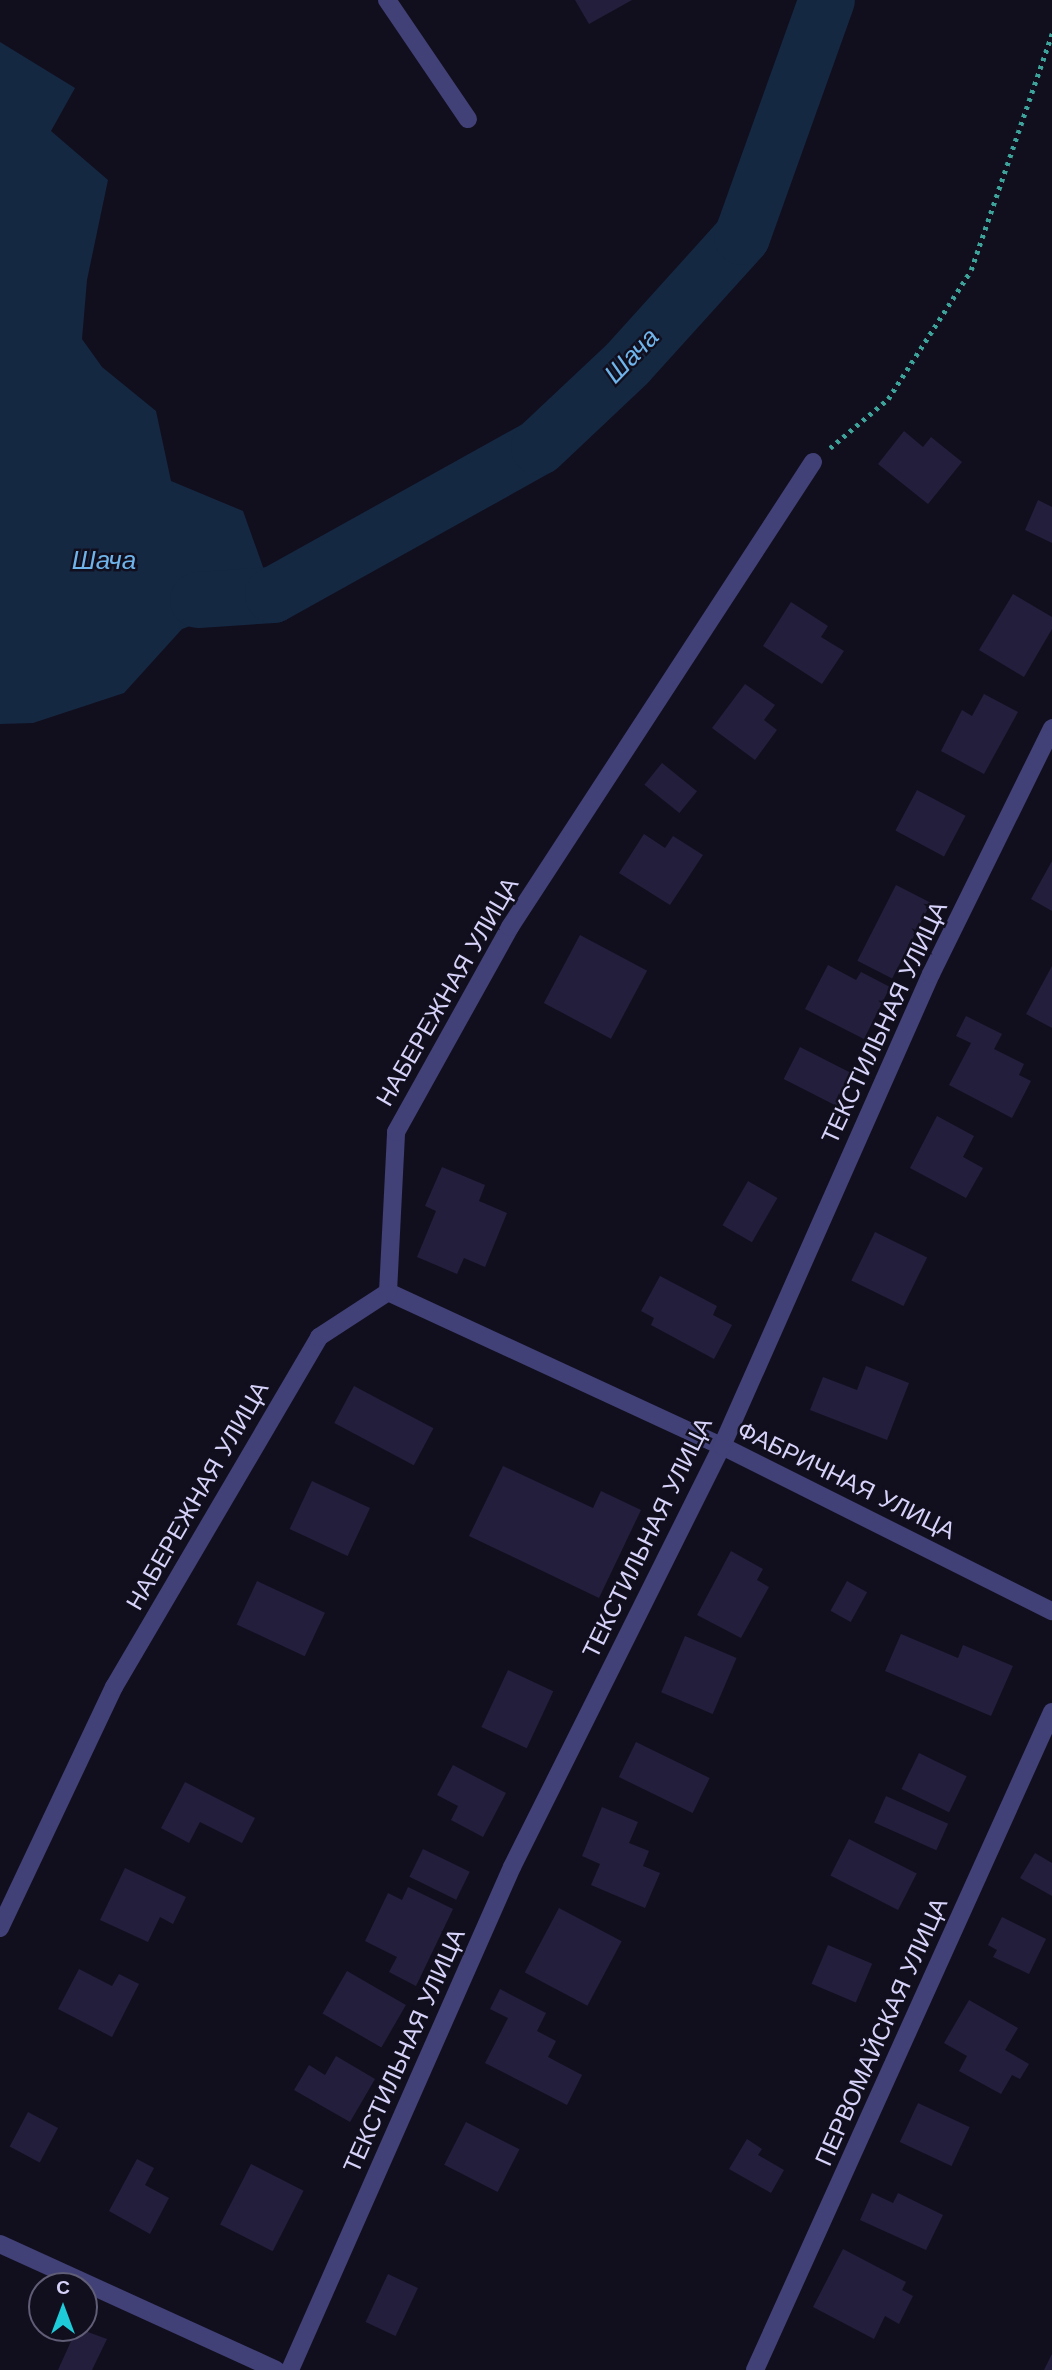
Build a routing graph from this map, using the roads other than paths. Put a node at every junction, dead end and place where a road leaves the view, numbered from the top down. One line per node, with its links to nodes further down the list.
1 (387, 0): 2 (street)
2 (468, 119)
3 (813, 463): 5 (street, НАБЕРЕЖНАЯ УЛИЦА)
4 (1052, 729): 6 (street, ТЕКСТИЛЬНАЯ УЛИЦА)
5 (388, 1292): 6 (street, ФАБРИЧНАЯ УЛИЦА); 9 (street, НАБЕРЕЖНАЯ УЛИЦА)
6 (722, 1446): 7 (street, ФАБРИЧНАЯ УЛИЦА); 12 (street, ТЕКСТИЛЬНАЯ УЛИЦА)
7 (1052, 1611)
8 (1052, 1713): 13 (street, ПЕРВОМАЙСКАЯ УЛИЦА)
9 (0, 1928)
10 (0, 2244): 11 (street)
11 (276, 2370)
12 (290, 2370)
13 (755, 2370)

